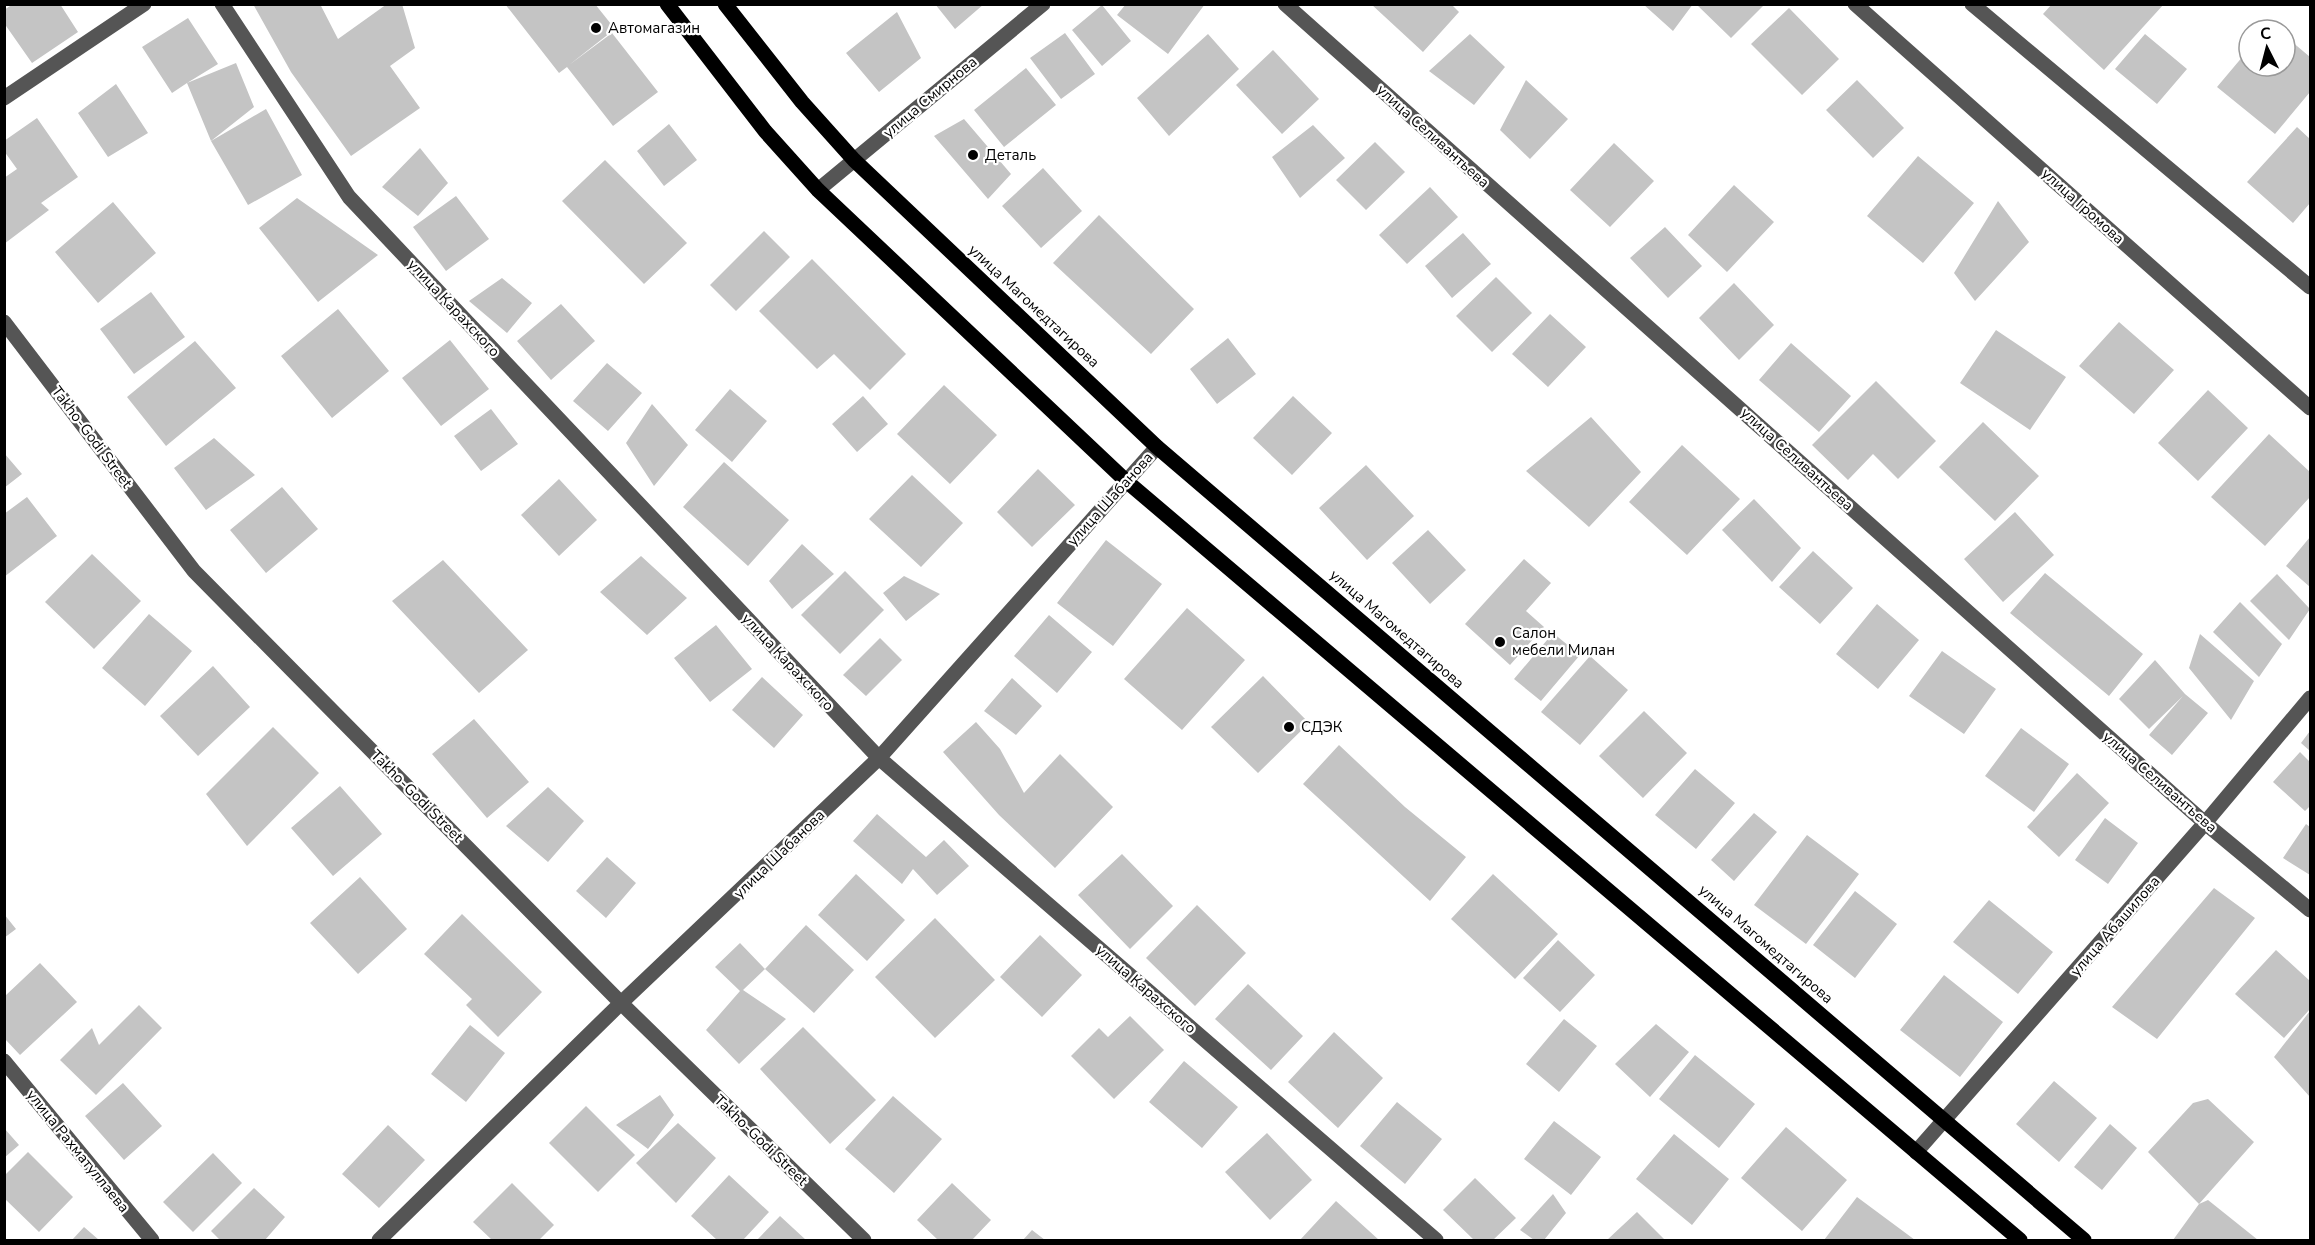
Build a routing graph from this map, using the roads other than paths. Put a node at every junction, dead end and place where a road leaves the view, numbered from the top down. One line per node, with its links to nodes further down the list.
1 (144, 4): 9 (street)
2 (222, 4): 18 (street, улица Карахского)
3 (667, 4): 11 (main road)
4 (725, 4): 10 (main road, улица Магомедтагирова)
5 (1043, 4): 10 (street, улица Смирнова)
6 (1285, 4): 19 (street, улица Селивантьева)
7 (1854, 4): 14 (street, улица Громова)
8 (1972, 4): 12 (street)
9 (4, 98)
10 (854, 160): 11 (street, улица Смирнова); 15 (main road, улица Магомедтагирова)
11 (818, 190): 16 (main road)
12 (2310, 287)
13 (4, 322): 21 (street, Takho-Godi Street)
14 (2310, 408)
15 (1157, 447): 16 (street, улица Шабанова); 23 (main road, улица Магомедтагирова)
16 (1125, 480): 18 (street, улица Шабанова); 24 (main road)
17 (2310, 698): 19 (street, улица Абашилова)
18 (879, 758): 21 (street, улица Шабанова); 28 (street, улица Карахского)
19 (2205, 823): 20 (street, улица Селивантьева); 23 (street, улица Абашилова)
20 (2310, 910)
21 (621, 1004): 26 (street, улица Шабанова); 27 (street, Takho-Godi Street)
22 (4, 1061): 25 (street, улица Рахматуллаева)
23 (1944, 1120): 24 (street, улица Абашилова); 30 (main road, улица Магомедтагирова)
24 (1916, 1152): 29 (main road)
25 (152, 1240)
26 (379, 1240)
27 (864, 1240)
28 (1436, 1240)
29 (2020, 1240)
30 (2084, 1240)

